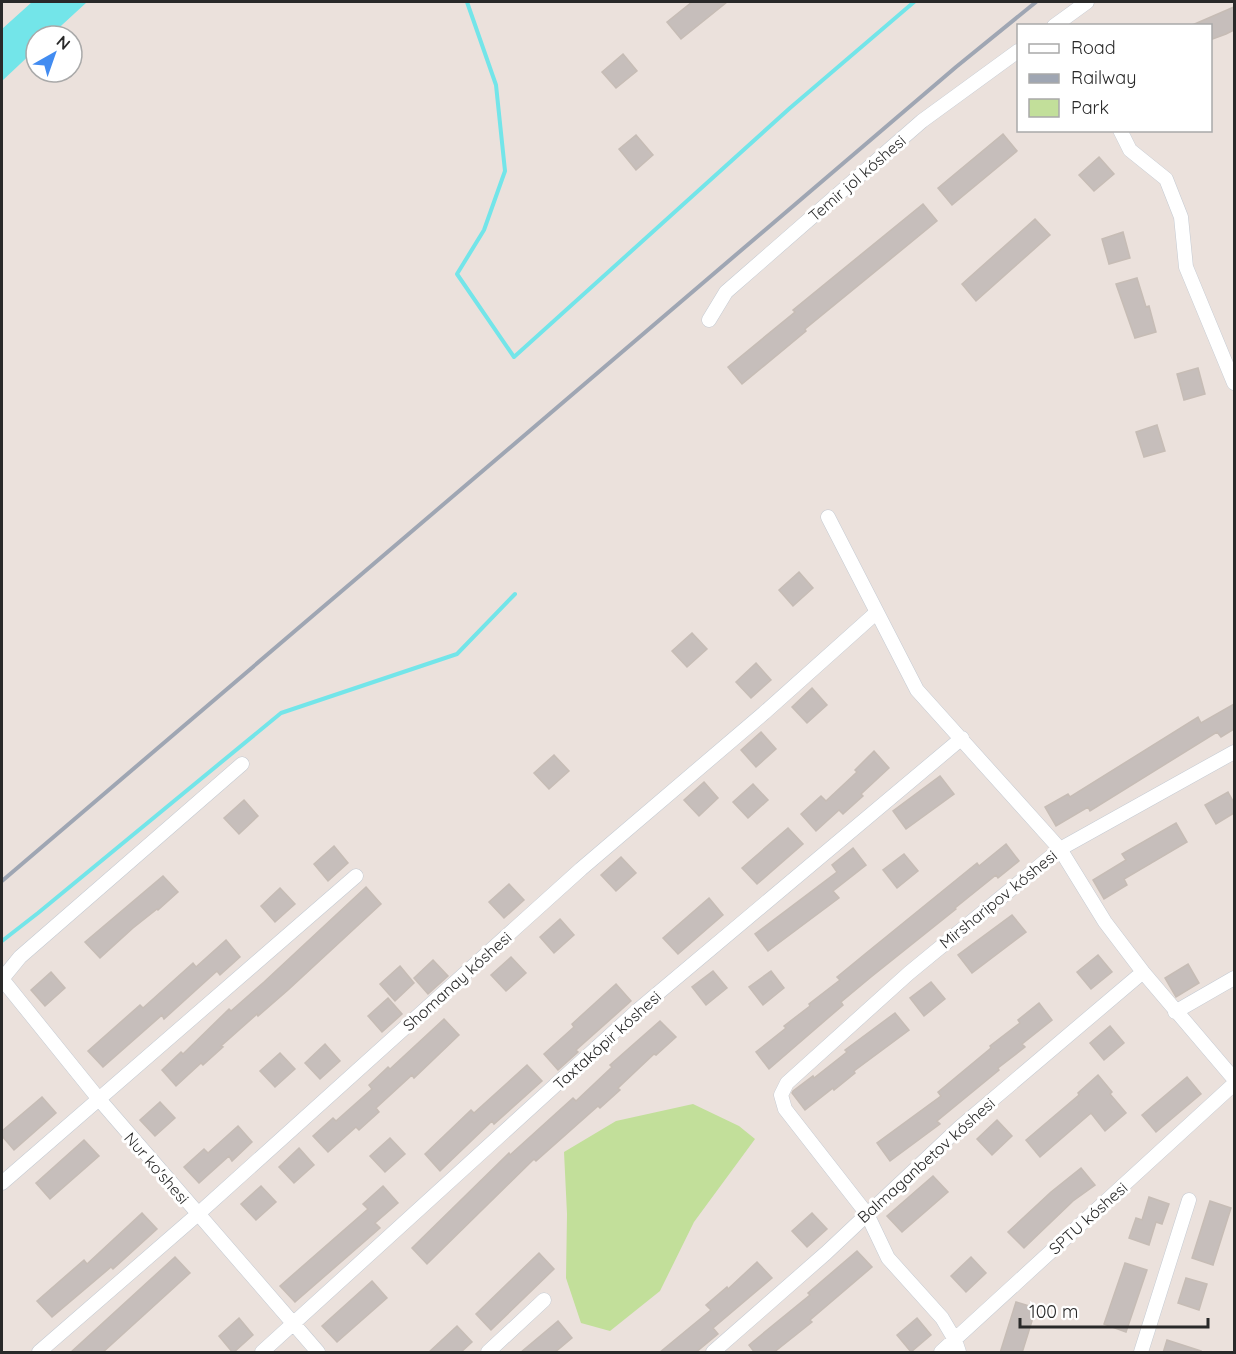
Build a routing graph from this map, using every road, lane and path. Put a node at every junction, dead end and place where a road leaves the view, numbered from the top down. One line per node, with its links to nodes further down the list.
1 (1087, 2): 2 (street)
2 (1074, 19): 3 (street)
3 (1060, 24)
4 (1017, 52): 6 (street, Temir jol kóshesi)
5 (1121, 132): 7 (street)
6 (709, 320)
7 (1234, 383)
8 (828, 517): 9 (street)
9 (877, 612): 10 (street); 24 (street, Shomanay kóshesi)
10 (962, 738): 13 (street); 27 (street, Taxtakópir kóshesi)
11 (1234, 752): 13 (street, Mirsharipov kóshesi)
12 (242, 764): 17 (street)
13 (1060, 849): 15 (street); 25 (street, Mirsharipov kóshesi)
14 (356, 876): 21 (street)
15 (1143, 972): 18 (street); 25 (street, Balmaganbetov kóshesi)
16 (1234, 978): 18 (street)
17 (2, 979): 21 (street, Nur ko'shesi)
18 (1175, 1012): 19 (street)
19 (1234, 1079)
20 (1234, 1084): 28 (street, SPTU kóshesi)
21 (98, 1098): 22 (street); 24 (street, Nur ko'shesi)
22 (2, 1183)
23 (1189, 1200): 35 (street)
24 (198, 1214): 27 (street, Nur ko'shesi); 29 (street, Shomanay kóshesi)
25 (867, 1214): 28 (street); 33 (street, Balmaganbetov kóshesi)
26 (544, 1300): 32 (street)
27 (293, 1324): 30 (street, Taxtakópir kóshesi); 31 (street, Nur ko'shesi)
28 (957, 1346): 34 (street, SPTU kóshesi)
29 (39, 1353)
30 (262, 1353)
31 (318, 1353)
32 (488, 1353)
33 (713, 1353)
34 (941, 1353)
35 (1141, 1353)

